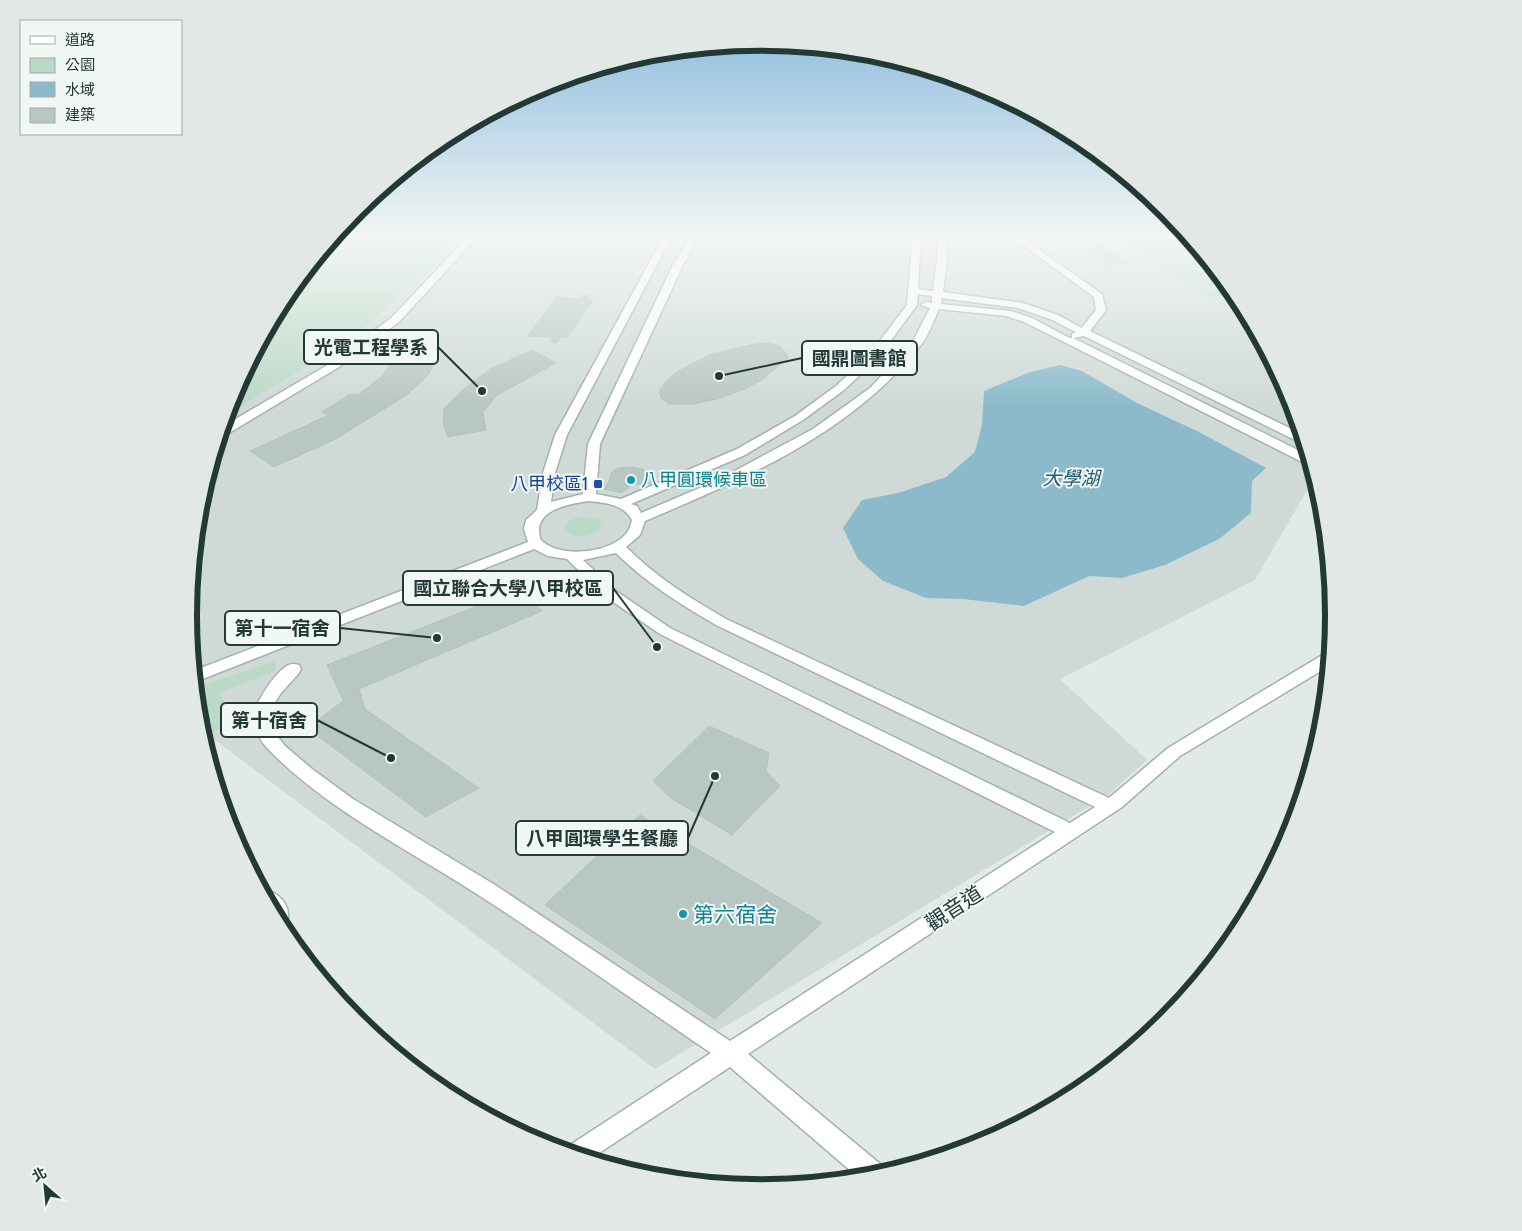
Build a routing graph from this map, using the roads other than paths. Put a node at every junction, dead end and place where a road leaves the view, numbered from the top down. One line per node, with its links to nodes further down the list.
1 (422, 291): 11 (street)
2 (638, 291): 16 (street)
3 (666, 291): 14 (street)
4 (938, 291): 7 (street)
5 (1093, 291): 9 (street)
6 (914, 292): 7 (street); 8 (street)
7 (937, 300): 8 (street); 9 (street); 10 (street); 17 (street)
8 (912, 305): 15 (street)
9 (1084, 332): 10 (street); 12 (street)
10 (1068, 340): 13 (street)
11 (230, 427)
12 (1295, 435)
13 (1302, 457)
14 (589, 497): 15 (street); 16 (street)
15 (622, 503): 17 (street)
16 (543, 511): 18 (street)
17 (639, 519): 19 (street)
18 (536, 544): 20 (street); 23 (street)
19 (619, 548): 20 (street); 24 (street)
20 (572, 557): 25 (street)
21 (1323, 662): 24 (street, 觀音道)
22 (293, 669): 26 (street)
23 (200, 674)
24 (1110, 806): 25 (street, 觀音道)
25 (1071, 832): 26 (street, 觀音道)
26 (731, 1054): 27 (street, 觀音道); 28 (street)
27 (582, 1151)
28 (867, 1170)

